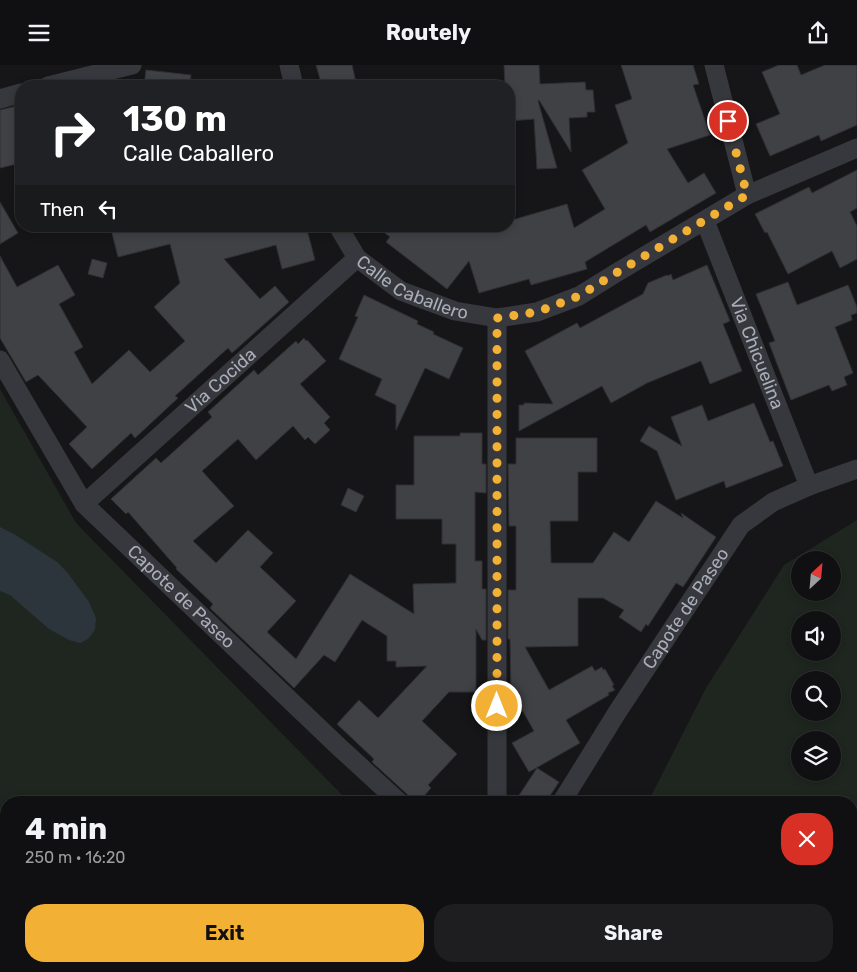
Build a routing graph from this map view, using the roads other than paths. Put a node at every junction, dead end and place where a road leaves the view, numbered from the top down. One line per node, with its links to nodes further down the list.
1 (132, 65): 4 (street)
2 (289, 65): 5 (street)
3 (714, 65): 9 (street)
4 (72, 80)
5 (293, 80)
6 (15, 95): 7 (street)
7 (0, 99)
8 (857, 148): 9 (street, Calle Caballero)
9 (747, 195): 10 (street, Calle Caballero)
10 (705, 221): 13 (street, Calle Caballero); 16 (street, Via Chicuelina)
11 (342, 232): 12 (street, Calle Caballero)
12 (357, 258): 13 (street, Calle Caballero); 17 (street, Via Cocida)
13 (497, 318): 19 (street)
14 (0, 360): 17 (street, Capote de Paseo)
15 (857, 469): 16 (street, Capote de Paseo)
16 (809, 486): 20 (street, Capote de Paseo)
17 (84, 505): 18 (street, Capote de Paseo)
18 (393, 796)
19 (497, 796)
20 (565, 796)

